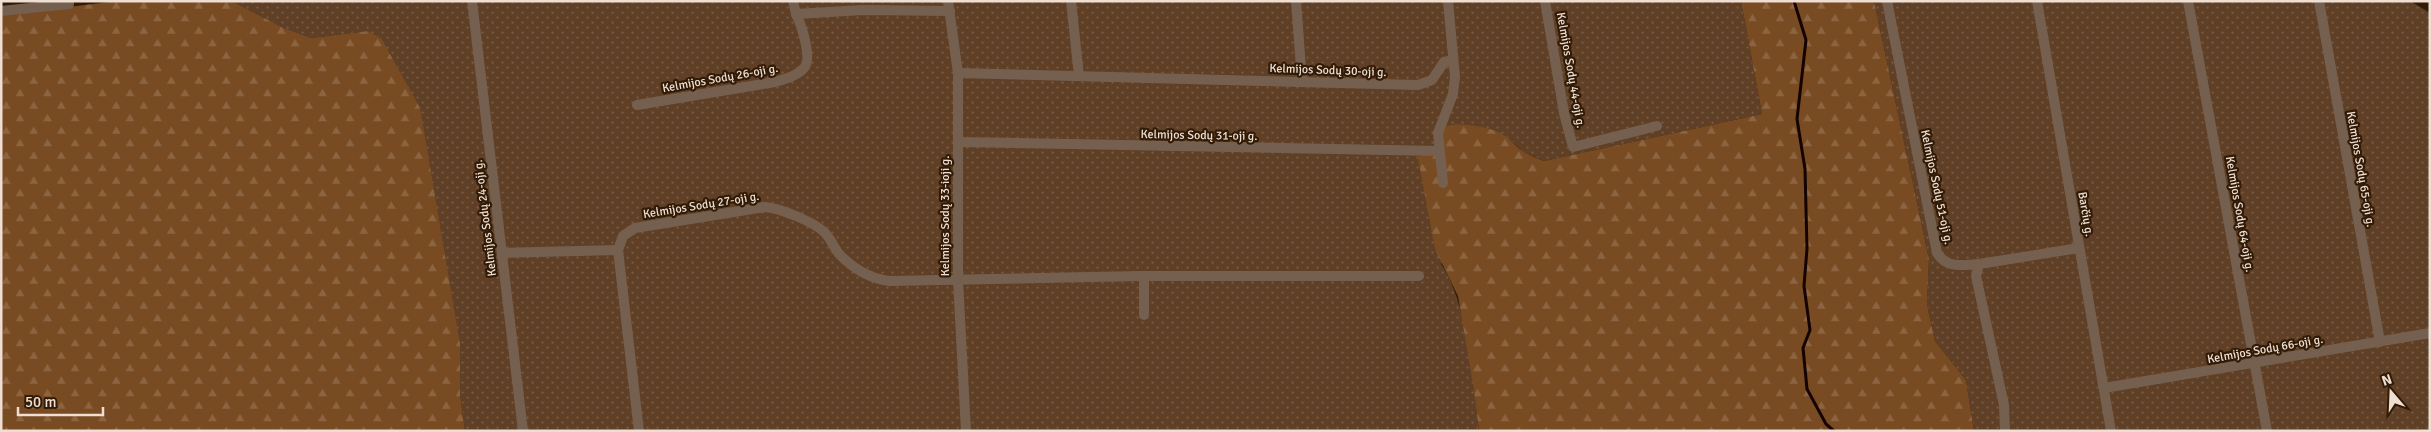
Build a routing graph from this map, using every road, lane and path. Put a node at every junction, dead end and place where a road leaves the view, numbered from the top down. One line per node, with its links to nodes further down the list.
1 (472, 1): 26 (street, Kelmijos Sodų 24-oji g.)
2 (793, 1): 14 (street)
3 (1071, 1): 17 (street)
4 (1296, 1): 18 (street)
5 (1448, 1): 15 (street)
6 (1545, 1): 20 (street, Kelmijos Sodų 44-oji g.)
7 (1887, 1): 27 (street, Kelmijos Sodų 51-oji g.)
8 (2038, 1): 24 (street, Barčių g.)
9 (2188, 1): 34 (street, Kelmijos Sodų 64-oji g.)
10 (2319, 1): 33 (street, Kelmijos Sodų 65-oji g.)
11 (69, 3): 13 (street)
12 (949, 6): 14 (street); 16 (street, Kelmijos Sodų 33-ioji g.)
13 (1, 11)
14 (796, 14): 19 (street, Kelmijos Sodų 26-oji g.)
15 (1453, 60): 18 (street, Kelmijos Sodų 30-oji g.); 22 (street)
16 (958, 73): 17 (street, Kelmijos Sodų 30-oji g.); 21 (street, Kelmijos Sodų 33-ioji g.)
17 (1079, 76): 18 (street, Kelmijos Sodų 30-oji g.)
18 (1302, 81)
19 (637, 106)
20 (1657, 126)
21 (958, 142): 22 (street, Kelmijos Sodų 31-oji g.); 30 (street, Kelmijos Sodų 33-ioji g.)
22 (1440, 151): 23 (street)
23 (1443, 183)
24 (2079, 248): 27 (street, Kelmijos Sodų 51-oji g.); 35 (street, Barčių g.)
25 (618, 250): 26 (street); 30 (street, Kelmijos Sodų 27-oji g.); 37 (street)
26 (502, 253): 36 (street, Kelmijos Sodų 24-oji g.)
27 (1979, 264): 39 (street)
28 (1144, 276): 29 (street); 30 (street); 31 (street)
29 (1419, 276)
30 (958, 280): 38 (street, Kelmijos Sodų 33-ioji g.)
31 (1144, 315)
32 (2430, 333): 33 (street, Kelmijos Sodų 66-oji g.)
33 (2380, 342): 34 (street, Kelmijos Sodų 66-oji g.)
34 (2254, 364): 35 (street, Kelmijos Sodų 66-oji g.); 41 (street, Kelmijos Sodų 64-oji g.)
35 (2104, 388): 40 (street, Barčių g.)
36 (524, 431)
37 (639, 431)
38 (966, 431)
39 (2004, 431)
40 (2111, 431)
41 (2267, 431)

